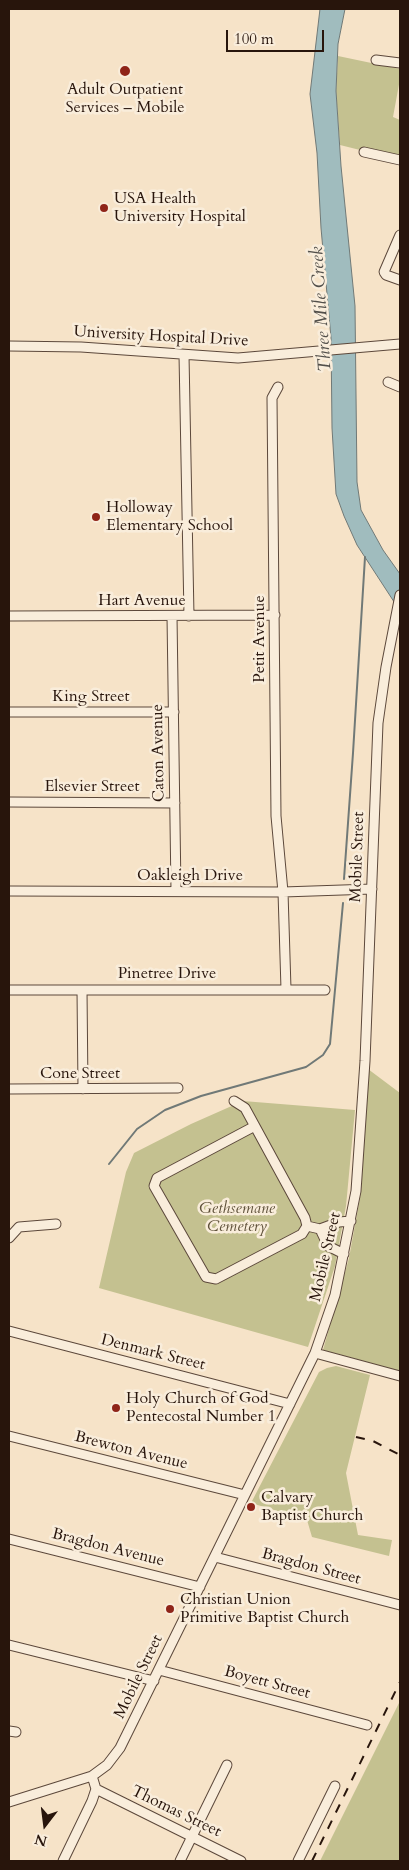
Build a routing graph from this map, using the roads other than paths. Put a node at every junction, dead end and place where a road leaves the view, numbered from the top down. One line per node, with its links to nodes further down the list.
1 (376, 60): 2 (street)
2 (400, 63)
3 (364, 152): 4 (street)
4 (400, 160)
5 (400, 235): 6 (street)
6 (400, 280)
7 (400, 344): 9 (street, University Hospital Drive)
8 (9, 346): 9 (street, University Hospital Drive)
9 (184, 355): 17 (street)
10 (388, 382): 12 (street)
11 (278, 387): 14 (street, Petit Avenue)
12 (400, 387)
13 (400, 595): 22 (street, Mobile Street)
14 (275, 615): 17 (street, Hart Avenue); 25 (street, Petit Avenue)
15 (9, 616): 16 (street, Hart Avenue)
16 (172, 616): 17 (street, Hart Avenue); 19 (street, Caton Avenue)
17 (189, 616)
18 (9, 712): 19 (street, King Street)
19 (174, 712): 21 (street, Caton Avenue)
20 (9, 802): 21 (street, Elsevier Street)
21 (175, 803): 24 (street, Caton Avenue)
22 (372, 889): 25 (street, Oakleigh Drive); 35 (street, Mobile Street)
23 (9, 891): 24 (street, Oakleigh Drive)
24 (176, 891): 25 (street, Oakleigh Drive)
25 (283, 892): 26 (street, Petit Avenue)
26 (286, 989): 28 (street, Pinetree Drive); 29 (street, Pinetree Drive)
27 (9, 990): 28 (street, Pinetree Drive)
28 (82, 990): 32 (street)
29 (325, 990)
30 (178, 1088): 32 (street, Cone Street)
31 (9, 1089): 32 (street, Cone Street)
32 (83, 1089)
33 (234, 1102): 34 (street)
34 (255, 1126): 37 (street); 37 (street)
35 (351, 1221): 38 (street); 40 (street, Mobile Street)
36 (56, 1224): 39 (street)
37 (307, 1226): 38 (street)
38 (320, 1229): 40 (street)
39 (9, 1238)
40 (344, 1254): 42 (street, Mobile Street)
41 (9, 1331): 44 (street, Denmark Street)
42 (315, 1352): 43 (street); 44 (street, Mobile Street)
43 (400, 1376)
44 (290, 1404): 46 (street, Mobile Street)
45 (9, 1436): 46 (street, Brewton Avenue)
46 (245, 1495): 48 (street, Mobile Street)
47 (9, 1539): 49 (street, Bragdon Avenue)
48 (215, 1557): 49 (street, Mobile Street); 50 (street, Bragdon Street)
49 (200, 1587): 52 (street, Mobile Street)
50 (400, 1605)
51 (9, 1644): 53 (street)
52 (159, 1670): 53 (street, Mobile Street); 54 (street, Boyett Street)
53 (154, 1681): 56 (street, Mobile Street)
54 (367, 1725)
55 (227, 1765): 60 (street)
56 (92, 1776): 58 (street); 59 (street)
57 (335, 1786): 64 (street)
58 (96, 1790): 60 (street, Thomas Street); 61 (street)
59 (9, 1802)
60 (192, 1837): 62 (street); 63 (street, Thomas Street)
61 (63, 1861)
62 (180, 1861)
63 (242, 1861)
64 (298, 1861)

